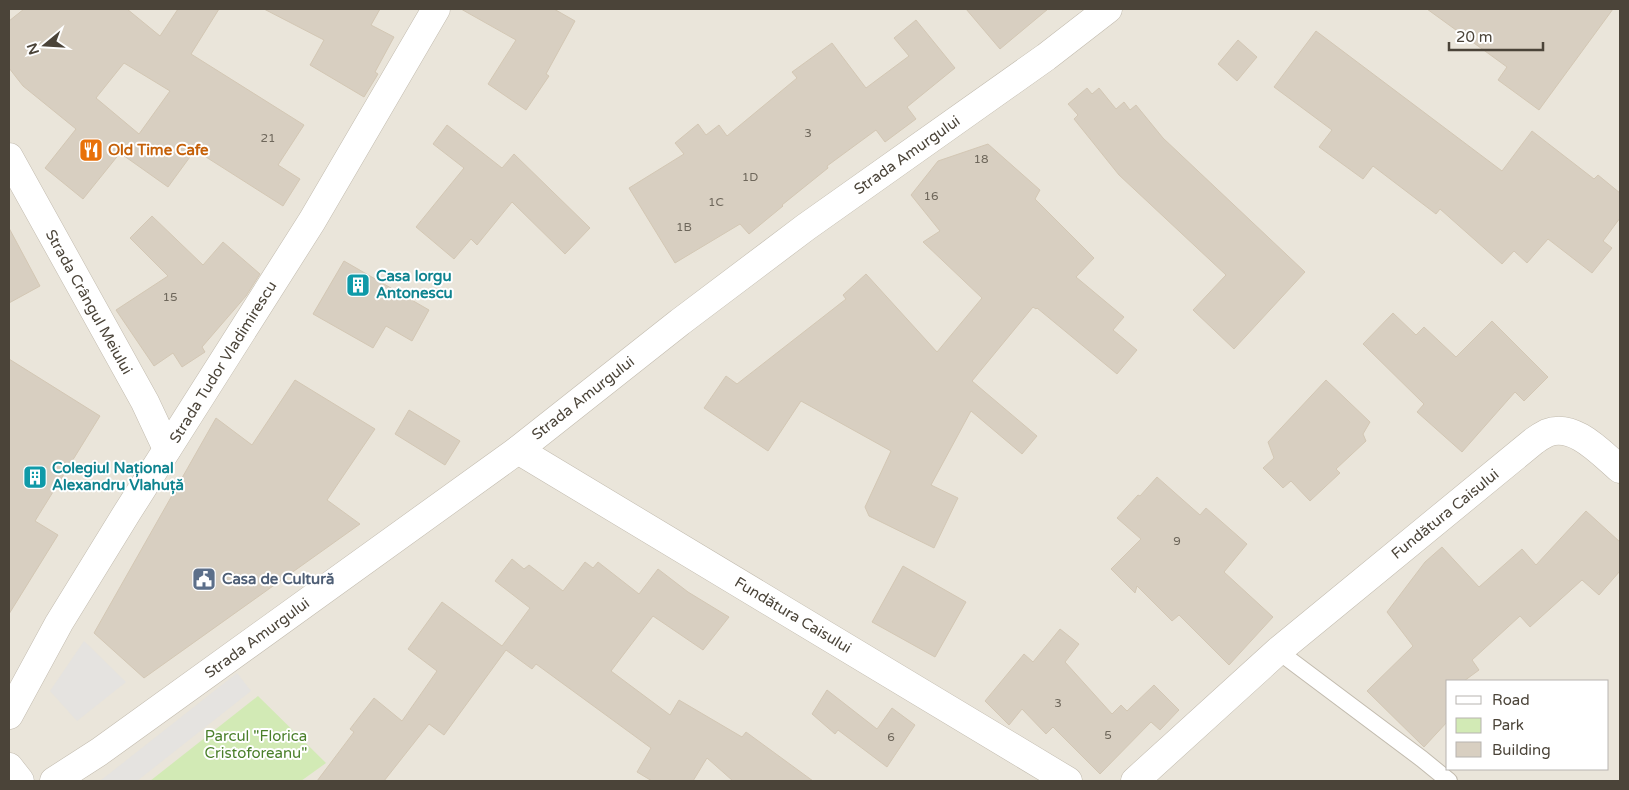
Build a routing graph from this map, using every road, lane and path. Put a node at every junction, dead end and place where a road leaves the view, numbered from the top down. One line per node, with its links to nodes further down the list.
1 (436, 9): 4 (street, Strada Tudor Vladimirescu)
2 (1108, 9): 5 (street, Strada Amurgului)
3 (9, 157): 4 (street, Strada Crângul Meiului)
4 (167, 449): 8 (street, Strada Tudor Vladimirescu)
5 (518, 450): 11 (street, Strada Amurgului); 12 (street, Fundătura Caisului)
6 (1620, 469): 7 (street, Fundătura Caisului)
7 (1278, 651): 13 (street, Fundătura Caisului); 14 (lane)
8 (9, 715)
9 (9, 767): 10 (street)
10 (20, 781)
11 (54, 781)
12 (1068, 781)
13 (1134, 781)
14 (1449, 781)

